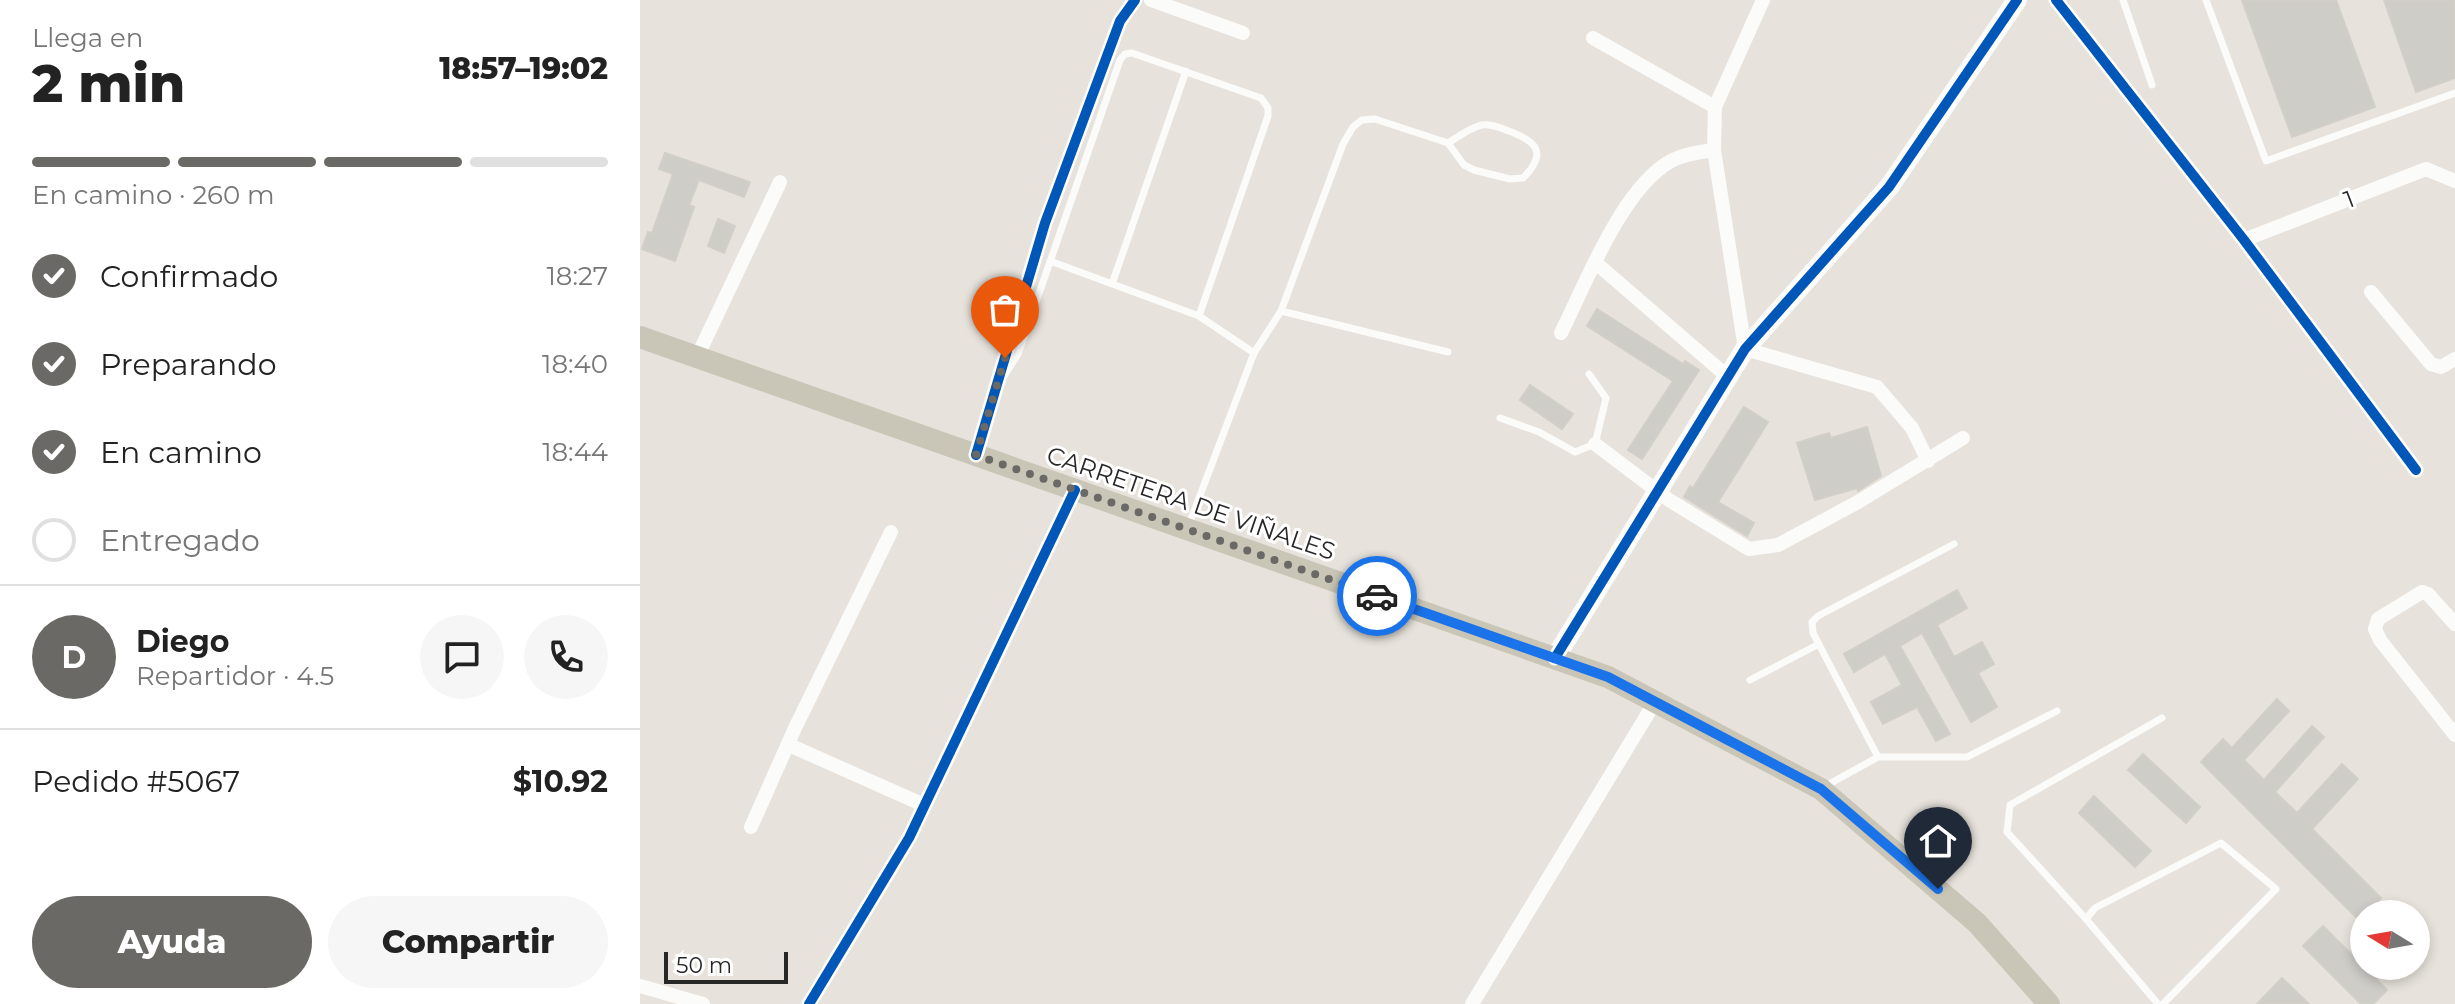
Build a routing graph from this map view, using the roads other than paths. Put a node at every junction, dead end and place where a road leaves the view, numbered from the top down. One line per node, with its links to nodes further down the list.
1 (1135, 0): 34 (street)
2 (1151, 0): 8 (street)
3 (1763, 0): 13 (street)
4 (2017, 0): 27 (street)
5 (2056, 0): 18 (street)
6 (2123, 0): 11 (lane)
7 (2206, 0): 12 (lane)
8 (1243, 33)
9 (1593, 38): 13 (street)
10 (1186, 71): 19 (lane); 21 (lane); 24 (lane)
11 (2152, 85)
12 (2455, 93)
13 (1715, 107): 15 (street)
14 (1448, 143): 14 (lane); 23 (lane)
15 (1714, 150): 20 (street); 27 (street)
16 (2455, 181): 18 (street, 1)
17 (780, 182): 30 (street)
18 (2244, 240): 40 (street)
19 (1050, 261): 21 (lane); 34 (lane)
20 (1596, 263): 25 (street); 33 (street)
21 (1112, 284): 24 (lane)
22 (2371, 292): 31 (street)
23 (1281, 311): 28 (lane); 29 (lane)
24 (1199, 316): 29 (lane)
25 (1561, 333)
26 (640, 337): 30 (main road, CARRETERA DE VIÑALES)
27 (1745, 349): 33 (street); 39 (street)
28 (1448, 352)
29 (1254, 353): 43 (lane)
30 (697, 357): 38 (main road, CARRETERA DE VIÑALES)
31 (2455, 359)
32 (1589, 374): 37 (lane)
33 (1728, 377): 42 (street)
34 (997, 385): 38 (street)
35 (1500, 418): 37 (lane)
36 (1963, 438): 39 (street)
37 (1595, 444): 42 (street)
38 (976, 455): 41 (main road, CARRETERA DE VIÑALES)
39 (1928, 461): 42 (street)
40 (2416, 470)
41 (1075, 490): 43 (main road, CARRETERA DE VIÑALES); 57 (street)
42 (1658, 492): 48 (street)
43 (1187, 529): 48 (main road, CARRETERA DE VIÑALES)
44 (891, 532): 54 (street)
45 (1954, 544): 47 (lane)
46 (2455, 624): 53 (street)
47 (1819, 644): 49 (lane); 55 (lane)
48 (1555, 658): 50 (main road, CARRETERA DE VIÑALES)
49 (1750, 680)
50 (1655, 702): 56 (main road, CARRETERA DE VIÑALES); 63 (street)
51 (2057, 711): 55 (lane)
52 (2162, 718): 59 (lane)
53 (2455, 735)
54 (789, 745): 57 (street); 58 (street)
55 (1878, 757): 56 (lane)
56 (1821, 789): 64 (main road, CARRETERA DE VIÑALES)
57 (924, 805): 62 (street)
58 (751, 827)
59 (2086, 919): 65 (lane); 65 (lane)
60 (640, 986): 61 (street)
61 (703, 1004)
62 (809, 1004)
63 (1472, 1004)
64 (2049, 1004)
65 (2161, 1004)

